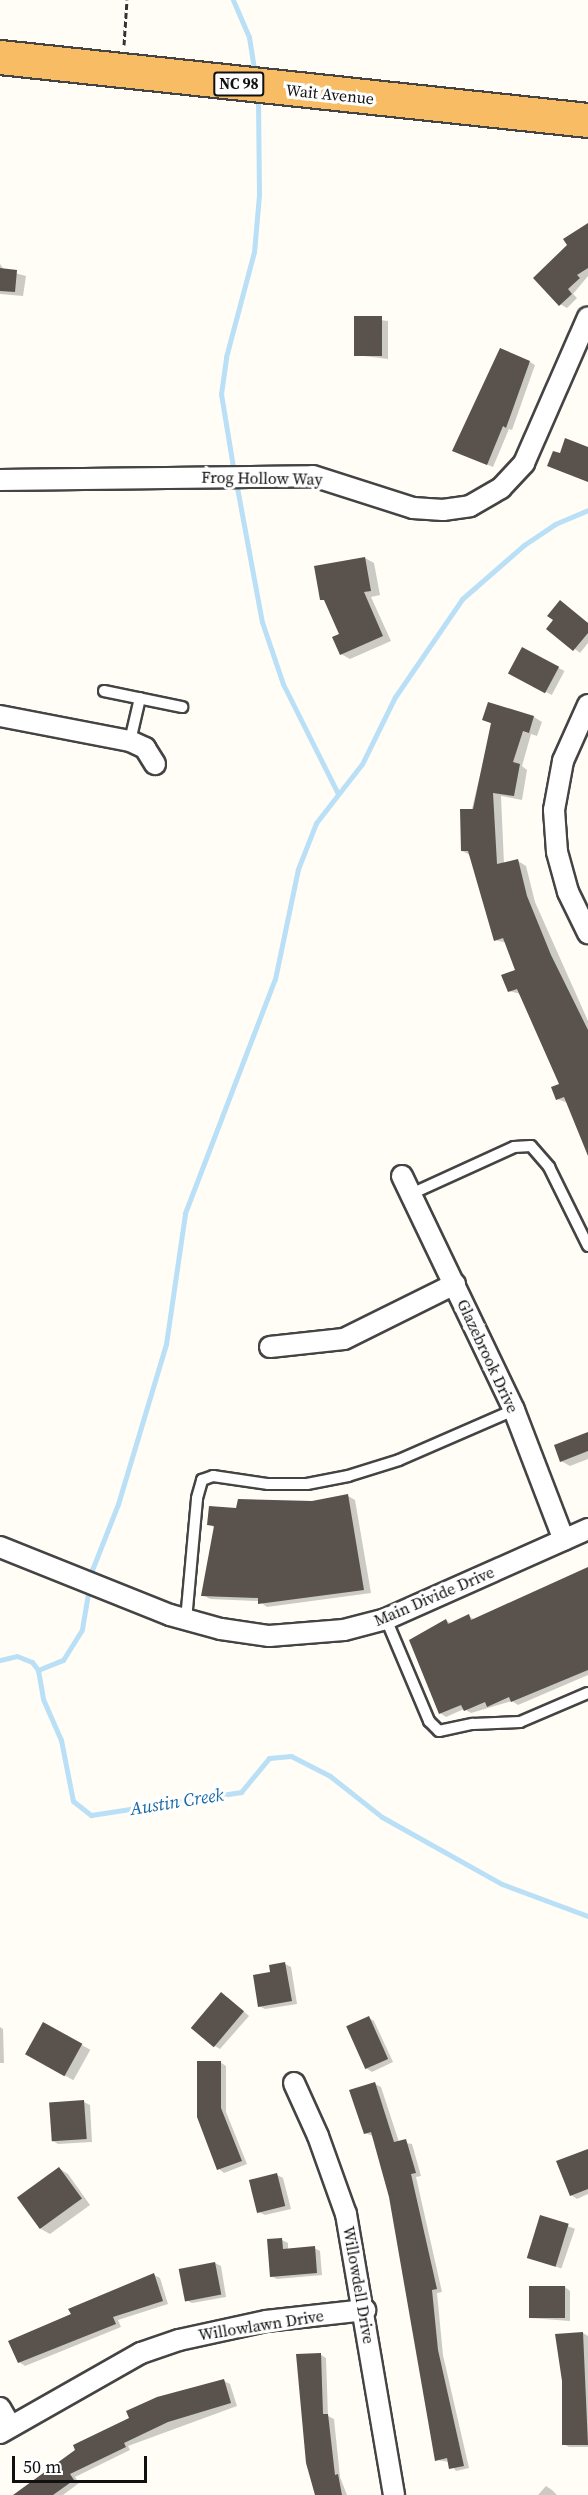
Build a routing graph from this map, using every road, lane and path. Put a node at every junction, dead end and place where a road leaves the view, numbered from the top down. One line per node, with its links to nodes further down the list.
1 (127, 0): 3 (path)
2 (0, 57): 3 (highway, Wait Avenue / NC 98)
3 (122, 71): 4 (highway, Wait Avenue / NC 98)
4 (588, 120)
5 (588, 316): 6 (street, Frog Hollow Way)
6 (0, 480)
7 (105, 691): 8 (lane)
8 (140, 698): 10 (lane); 12 (lane)
9 (588, 705): 14 (street)
10 (182, 707)
11 (0, 716): 12 (street)
12 (130, 741): 13 (street)
13 (155, 764)
14 (588, 933)
15 (402, 1176): 16 (street, Glazebrook Drive)
16 (411, 1194): 17 (lane); 18 (street, Glazebrook Drive)
17 (588, 1246)
18 (455, 1284): 19 (street); 20 (street, Glazebrook Drive)
19 (270, 1347)
20 (514, 1410): 22 (street, Glazebrook Drive); 25 (lane)
21 (588, 1529): 22 (street, Main Divide Drive)
22 (564, 1540): 24 (street, Main Divide Drive)
23 (0, 1547): 25 (street, Main Divide Drive)
24 (386, 1619): 25 (street, Main Divide Drive); 26 (lane)
25 (186, 1620)
26 (588, 1693)
27 (294, 2083): 28 (street, Willowdell Drive)
28 (365, 2310): 30 (street, Willowlawn Drive); 31 (street, Willowdell Drive)
29 (0, 2408): 30 (street)
30 (5, 2429)
31 (394, 2495)

